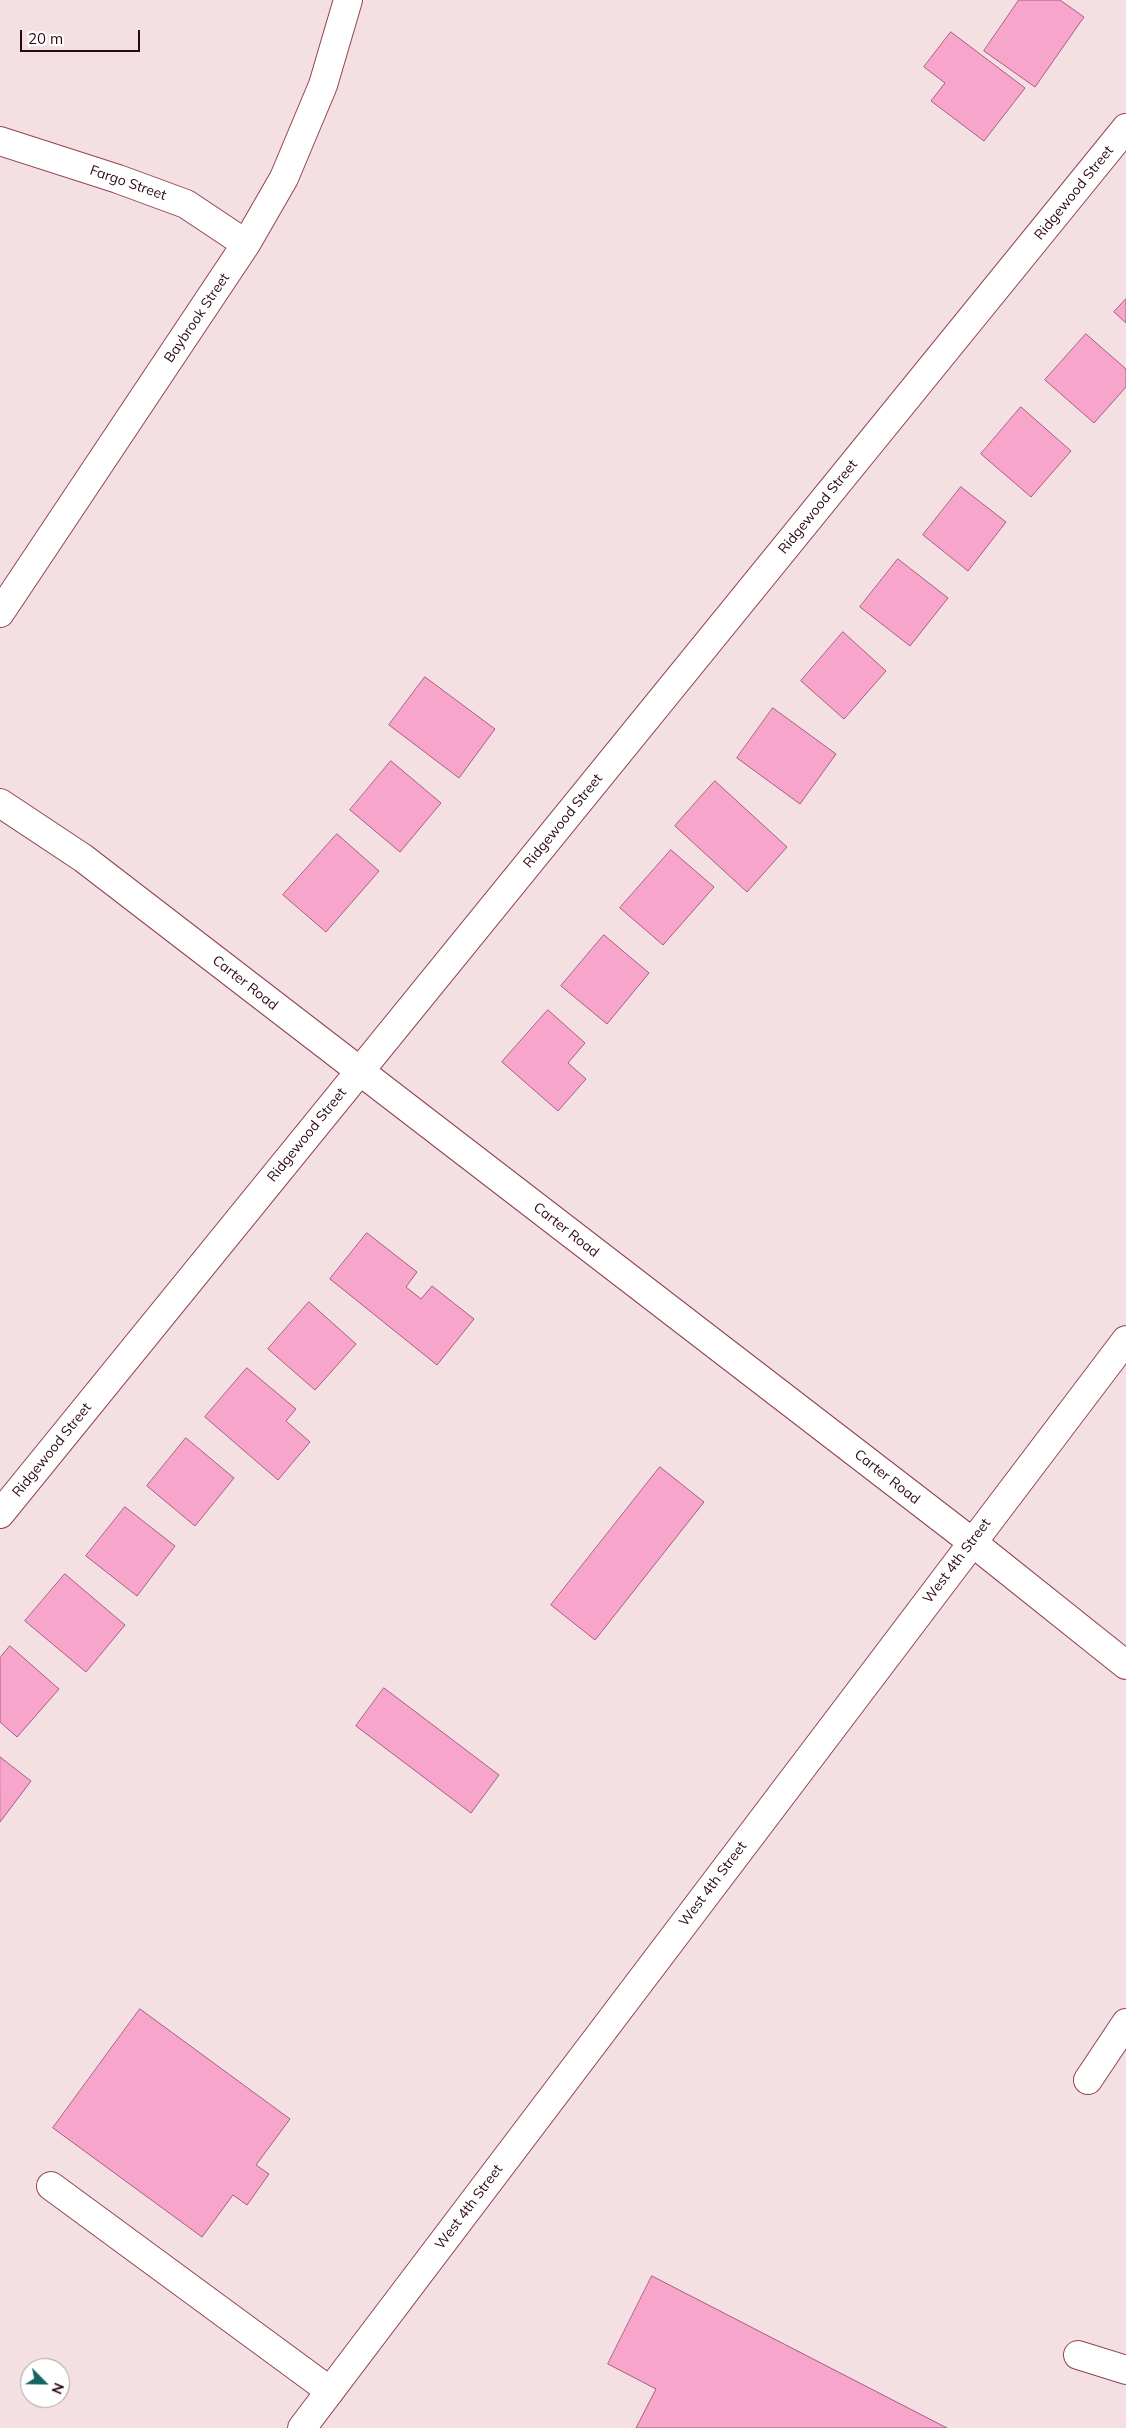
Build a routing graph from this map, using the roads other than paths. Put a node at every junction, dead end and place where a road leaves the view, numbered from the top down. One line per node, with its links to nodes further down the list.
1 (348, 0): 4 (main road, Baybrook Street)
2 (1126, 128): 7 (main road, Ridgewood Street)
3 (0, 141): 4 (main road, Fargo Street)
4 (246, 244): 5 (main road, Baybrook Street)
5 (0, 613)
6 (0, 804): 7 (main road, Carter Road)
7 (360, 1071): 9 (main road, Ridgewood Street); 10 (main road, Carter Road)
8 (1126, 1340): 10 (main road, West 4th Street)
9 (0, 1514)
10 (972, 1542): 11 (main road, Carter Road); 17 (main road, West 4th Street)
11 (1126, 1664)
12 (1126, 2023): 13 (main road)
13 (1088, 2080)
14 (50, 2186): 17 (main road)
15 (1078, 2355): 16 (main road)
16 (1126, 2370)
17 (330, 2392): 18 (main road, West 4th Street)
18 (302, 2428)

